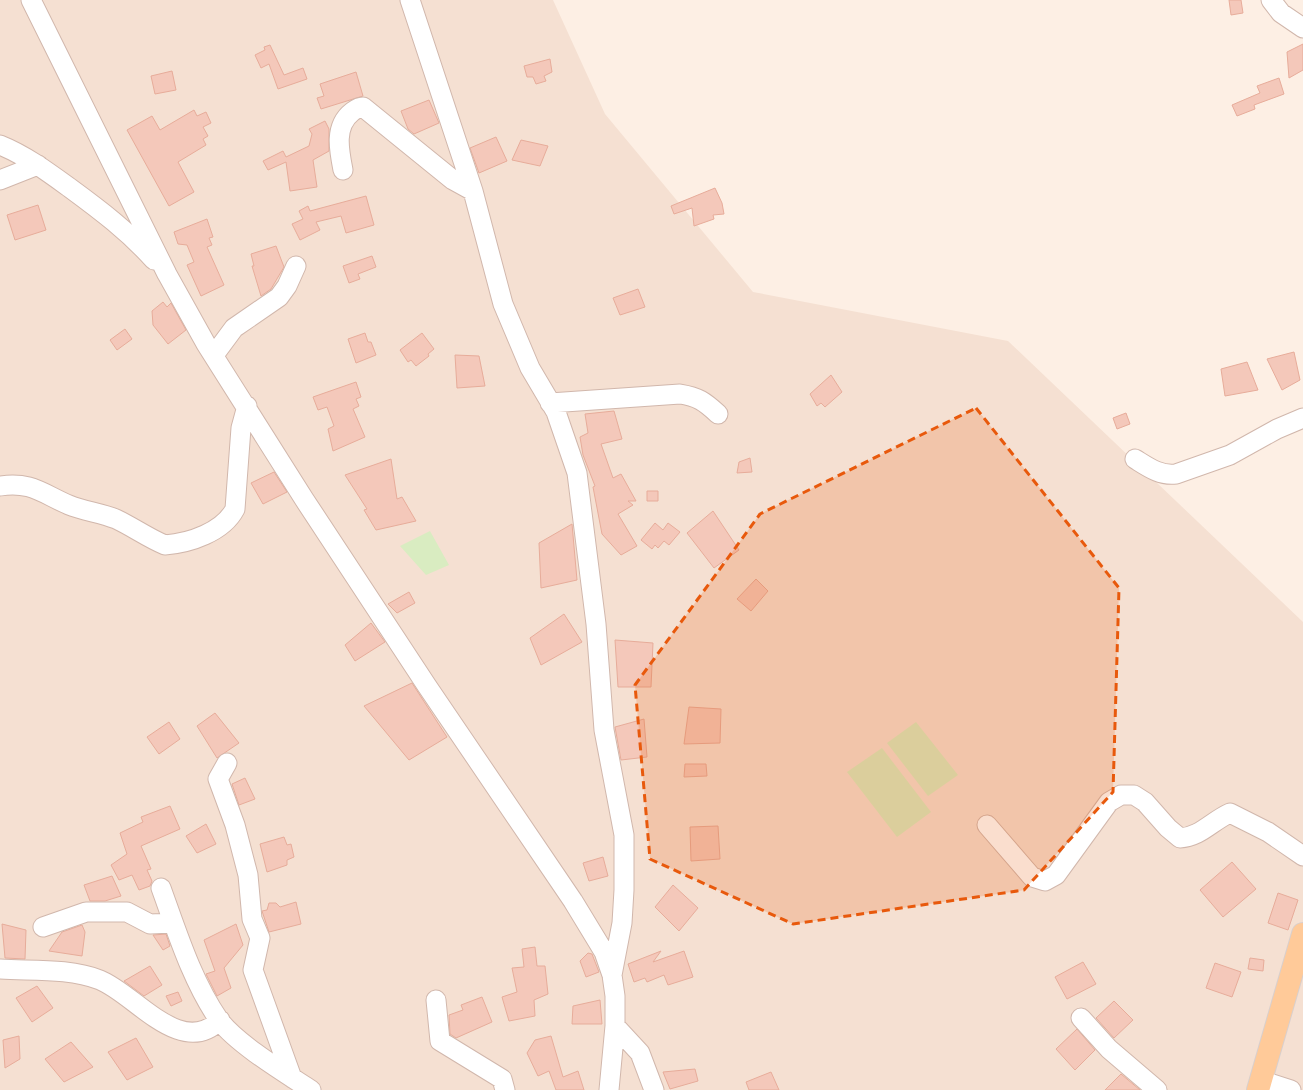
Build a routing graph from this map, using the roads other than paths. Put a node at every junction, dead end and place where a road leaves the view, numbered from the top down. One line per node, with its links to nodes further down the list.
1 (31, 0): 11 (street)
2 (410, 0): 9 (street)
3 (1271, 0): 4 (street)
4 (1303, 28)
5 (0, 145): 6 (street)
6 (38, 165): 8 (street); 11 (street)
7 (343, 170): 9 (street)
8 (0, 180)
9 (473, 191): 13 (street)
10 (296, 266): 12 (street)
11 (167, 274): 12 (street)
12 (214, 355): 14 (street)
13 (550, 403): 15 (street); 27 (street)
14 (247, 406): 18 (street); 27 (street)
15 (718, 414)
16 (1303, 418): 17 (street)
17 (1135, 459)
18 (0, 486)
19 (227, 763): 32 (street)
20 (987, 825): 21 (street)
21 (1303, 856)
22 (161, 888): 23 (street)
23 (173, 923): 24 (street); 30 (street)
24 (43, 927)
25 (1303, 934): 33 (main road)
26 (0, 969): 30 (street)
27 (612, 975): 31 (street)
28 (436, 1000): 35 (street)
29 (1081, 1018): 38 (street)
30 (220, 1020): 32 (street)
31 (615, 1026): 36 (street); 37 (street)
32 (292, 1078): 34 (street)
33 (1259, 1085): 39 (street)
34 (311, 1090)
35 (504, 1090)
36 (609, 1090)
37 (654, 1090)
38 (1157, 1090)
39 (1291, 1090)

